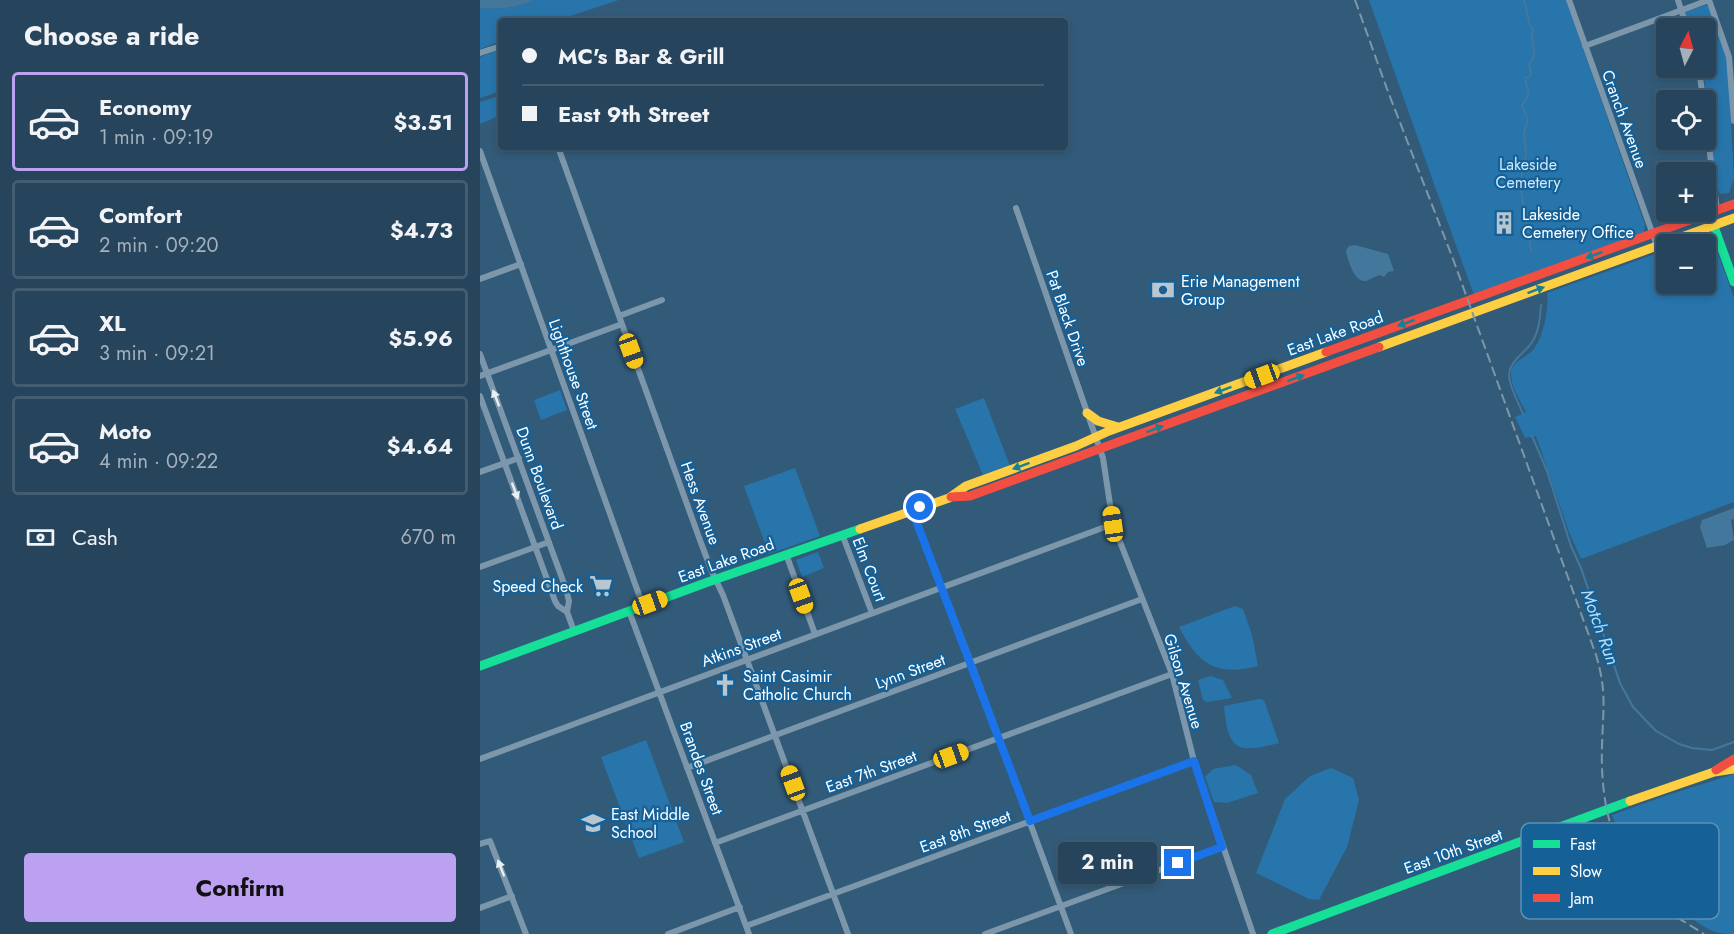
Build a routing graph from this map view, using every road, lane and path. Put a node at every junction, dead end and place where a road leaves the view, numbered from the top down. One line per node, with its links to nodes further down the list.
1 (1569, 0): 6 (street, Cranch Avenue)
2 (1678, 0): 4 (street)
3 (1709, 0): 4 (street); 9 (street)
4 (1681, 10): 5 (street); 6 (street)
5 (1684, 18)
6 (1585, 45): 19 (street, Cranch Avenue)
7 (498, 46): 8 (street)
8 (480, 53)
9 (1734, 121)
10 (559, 150): 27 (street, Hess Avenue)
11 (480, 151): 23 (street, Lighthouse Street)
12 (1734, 204): 14 (main road, East Lake Road)
13 (1016, 208): 33 (street, Pat Black Drive)
14 (1716, 210)
15 (1734, 218): 18 (main road, East Lake Road)
16 (1684, 222): 19 (main road, East Lake Road)
17 (1714, 222): 18 (main road)
18 (1714, 225): 20 (main road, East Lake Road); 25 (main road)
19 (1652, 234): 21 (street, Cranch Avenue); 34 (main road, East Lake Road, one-way to 34)
20 (1690, 234)
21 (1656, 244)
22 (1656, 246): 36 (main road, East Lake Road, one-way to 22)
23 (521, 264): 24 (street); 29 (street, Lighthouse Street)
24 (480, 279)
25 (1734, 282)
26 (662, 300): 27 (street)
27 (619, 316): 28 (street, Hess Avenue)
28 (622, 324): 29 (street); 48 (street, Hess Avenue)
29 (552, 350): 31 (street); 51 (street, Lighthouse Street)
30 (480, 354): 31 (street, Dunn Boulevard)
31 (484, 375): 37 (street, Dunn Boulevard, one-way to 31)
32 (480, 396): 38 (street, Dunn Boulevard)
33 (1087, 412): 34 (main road); 35 (street, Pat Black Drive)
34 (1121, 427): 35 (main road, East Lake Road)
35 (1095, 436): 36 (street, Gilson Avenue); 40 (main road, East Lake Road, one-way to 40)
36 (1100, 449): 40 (main road, East Lake Road); 42 (street, Gilson Avenue)
37 (519, 458): 38 (street); 44 (street, Dunn Boulevard)
38 (504, 463): 39 (street); 45 (street, Dunn Boulevard, one-way to 45)
39 (480, 472)
40 (949, 498): 41 (main road, East Lake Road)
41 (912, 510): 43 (main road, East Lake Road); 49 (street)
42 (1113, 524): 49 (street, Atkins Street); 50 (street, Gilson Avenue)
43 (842, 534): 46 (main road, East Lake Road); 54 (street, Elm Court)
44 (549, 542): 45 (street); 53 (street, Dunn Boulevard)
45 (535, 547): 47 (street); 53 (street, Dunn Boulevard)
46 (786, 554): 48 (main road, East Lake Road); 56 (street)
47 (480, 567)
48 (716, 579): 51 (main road, East Lake Road); 57 (street, Hess Avenue)
49 (942, 587): 54 (street, Atkins Street); 58 (street)
50 (1142, 599): 58 (street, Lynn Street); 60 (street, Gilson Avenue)
51 (643, 606): 52 (main road, East Lake Road)
52 (629, 611): 55 (main road, East Lake Road); 61 (street, Brandes Street)
53 (567, 612): 55 (street, Dunn Boulevard)
54 (872, 613): 56 (street, Atkins Street)
55 (574, 631): 59 (main road, East Lake Road)
56 (815, 634): 57 (street, Atkins Street)
57 (747, 659): 61 (street, Atkins Street); 62 (street, Hess Avenue)
58 (971, 662): 62 (street, Lynn Street); 63 (street)
59 (480, 666)
60 (1172, 674): 63 (street, East 7th Street); 66 (street, Gilson Avenue)
61 (660, 692): 64 (street, Atkins Street); 67 (street, Brandes Street)
62 (775, 735): 67 (street, Lynn Street); 70 (street, Hess Avenue)
63 (999, 738): 70 (street, East 7th Street); 71 (street)
64 (480, 759)
65 (1734, 759): 69 (main road, East 10th Street)
66 (1194, 761): 71 (street, East 8th Street); 76 (street, Gilson Avenue)
67 (687, 768): 73 (street, Brandes Street)
68 (1734, 769): 69 (main road, East 10th Street)
69 (1714, 772): 72 (main road, East 10th Street)
70 (803, 811): 73 (street, East 7th Street); 77 (street, Hess Avenue)
71 (1030, 821): 77 (street, East 8th Street); 79 (street)
72 (1575, 823)
73 (715, 843): 81 (street, Brandes Street)
74 (1521, 843): 90 (main road, East 10th Street)
75 (480, 844): 78 (street, one-way to 75)
76 (1222, 847): 79 (street); 89 (street, Gilson Avenue)
77 (834, 894): 82 (street, East 8th Street); 86 (street, Hess Avenue)
78 (512, 896): 80 (street); 83 (street)
79 (1061, 906): 87 (street); 88 (street)
80 (480, 908)
81 (740, 908): 82 (street, Brandes Street); 84 (street)
82 (746, 926): 85 (street, Brandes Street)
83 (526, 934)
84 (668, 934)
85 (749, 934)
86 (848, 934)
87 (985, 934)
88 (1071, 934)
89 (1253, 934)
90 (1272, 934)

